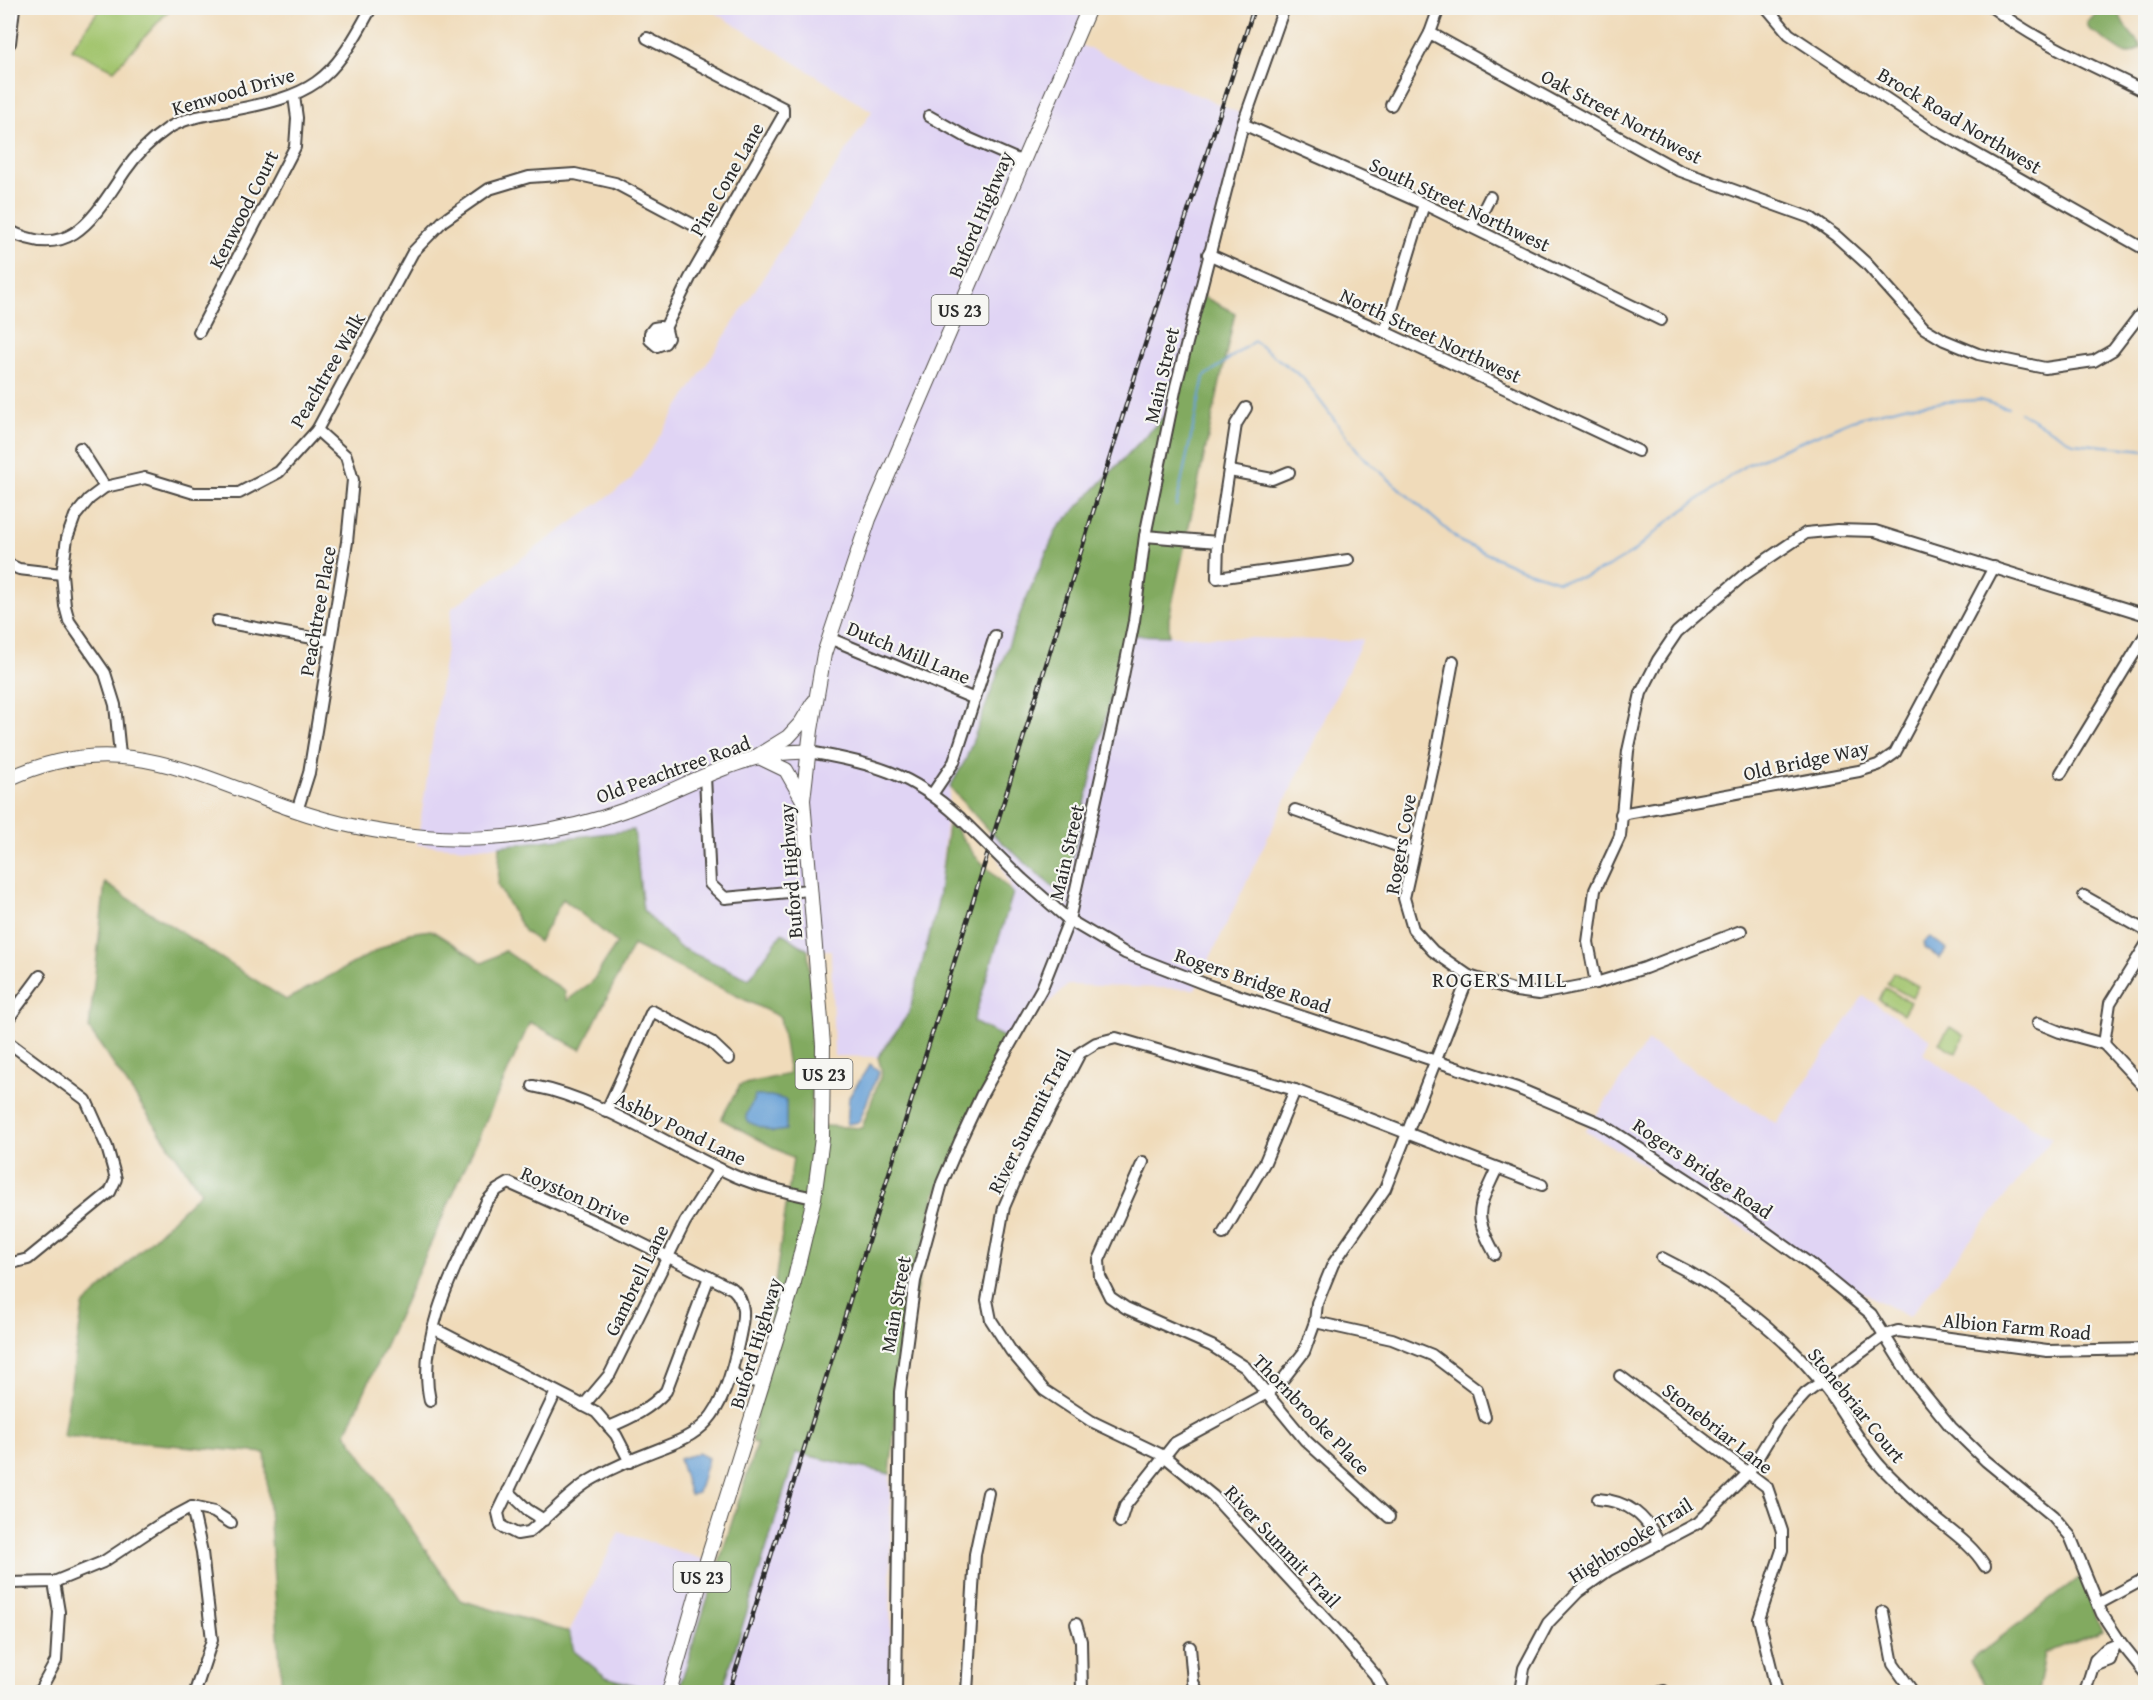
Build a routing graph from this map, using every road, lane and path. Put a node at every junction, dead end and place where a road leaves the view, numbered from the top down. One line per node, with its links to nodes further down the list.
1 (14, 8): 10 (street)
2 (371, 8): 12 (street, Kenwood Drive)
3 (1089, 8): 16 (main road, Buford Highway / US 23)
4 (1284, 8): 15 (street, Main Street)
5 (1767, 8): 22 (street, Brock Road Northwest)
6 (1993, 8): 11 (street)
7 (1439, 9): 8 (street)
8 (1430, 33): 13 (street); 24 (street, Oak Street Northwest)
9 (647, 38): 21 (street, Pine Cone Lane)
10 (10, 43)
11 (2145, 92)
12 (294, 96): 20 (street, Kenwood Drive); 26 (street, Kenwood Court)
13 (1391, 105)
14 (929, 116): 16 (street)
15 (1243, 124): 18 (street, South Street Northwest); 23 (street, Main Street)
16 (1023, 162): 46 (main road, Buford Highway / US 23)
17 (1490, 197): 19 (street)
18 (1424, 204): 19 (street, South Street Northwest); 27 (street)
19 (1470, 226): 25 (street, South Street Northwest)
20 (8, 230)
21 (714, 236): 28 (street, Pine Cone Lane); 30 (street, Peachtree Walk)
22 (2145, 250)
23 (1208, 254): 27 (street, North Street Northwest); 36 (street, Main Street)
24 (2145, 307)
25 (1661, 320)
26 (199, 332)
27 (1385, 332): 32 (street, North Street Northwest)
28 (660, 339)
29 (1246, 408): 33 (street)
30 (317, 430): 35 (street, Peachtree Walk); 47 (street, Peachtree Place)
31 (80, 448): 35 (street)
32 (1638, 451)
33 (1230, 471): 34 (street); 37 (street)
34 (1289, 472)
35 (105, 487): 41 (street, Peachtree Walk)
36 (1145, 536): 37 (street); 65 (street, Main Street)
37 (1218, 542): 38 (street)
38 (1348, 560)
39 (8, 564): 41 (street)
40 (1994, 567): 42 (street); 61 (street, Old Bridge Way); 61 (street)
41 (62, 573): 52 (street, Peachtree Walk)
42 (2145, 615)
43 (217, 621): 47 (street)
44 (2145, 634): 54 (street)
45 (995, 636): 50 (street, Dutch Mill Lane)
46 (829, 638): 49 (main road, Buford Highway / US 23); 50 (street, Dutch Mill Lane)
47 (330, 640): 60 (street, Peachtree Place)
48 (1453, 661): 62 (street, Rogers Cove)
49 (817, 694): 51 (main road, Buford Highway / US 23); 53 (main road)
50 (975, 699): 57 (street, Dutch Mill Lane)
51 (809, 752): 53 (main road, Old Peachtree Road); 57 (street, Rogers Bridge Road); 58 (main road, Buford Highway / US 23)
52 (120, 755): 56 (main road, Old Peachtree Road); 60 (main road, Old Peachtree Road)
53 (757, 756): 55 (main road, Old Peachtree Road); 58 (main road)
54 (2061, 773)
55 (705, 776): 60 (main road, Old Peachtree Road); 63 (street)
56 (8, 779)
57 (933, 793): 65 (street, Rogers Bridge Road, bridge)
58 (803, 800): 63 (main road, Buford Highway / US 23)
59 (1295, 810): 62 (street)
60 (297, 811)
61 (1621, 814): 71 (street)
62 (1414, 852): 70 (street, Rogers Cove)
63 (809, 890): 87 (main road, Buford Highway / US 23)
64 (2084, 896): 67 (street)
65 (1069, 920): 77 (street, Rogers Bridge Road); 133 (street, Main Street)
66 (1741, 931): 71 (street, Rogers Cove)
67 (2145, 931)
68 (2145, 945): 75 (street)
69 (40, 976): 72 (street)
70 (1469, 976): 71 (street, Rogers Cove); 77 (street)
71 (1596, 983)
72 (8, 1019)
73 (2038, 1023): 75 (street)
74 (8, 1042): 92 (street)
75 (2104, 1044): 79 (street)
76 (729, 1059): 81 (street)
77 (1437, 1063): 82 (street); 96 (street, Rogers Bridge Road)
78 (533, 1086): 81 (street, Ashby Pond Lane)
79 (2145, 1089)
80 (1295, 1090): 82 (street, River Summit Trail); 88 (street); 108 (street, River Summit Trail)
81 (606, 1112): 85 (street, Ashby Pond Lane)
82 (1409, 1132): 84 (street, River Summit Trail); 94 (street)
83 (1143, 1162): 103 (street, Thornbrooke Place)
84 (1497, 1168): 86 (street, River Summit Trail); 89 (street)
85 (719, 1169): 87 (street, Ashby Pond Lane); 90 (street, Gambrell Lane)
86 (1542, 1185)
87 (814, 1198): 101 (main road, Buford Highway / US 23)
88 (1223, 1234)
89 (1495, 1254)
90 (667, 1256): 93 (street, Royston Drive); 95 (street, Royston Drive); 105 (street, Gambrell Lane)
91 (1662, 1258): 100 (street, Stonebriar Court)
92 (8, 1264)
93 (709, 1277): 98 (street, Royston Drive); 107 (street)
94 (1315, 1322): 103 (street); 106 (street)
95 (433, 1328): 102 (street); 104 (street, Royston Drive)
96 (1886, 1335): 97 (street, Albion Farm Road); 100 (street, Highbrooke Trail); 124 (street, Rogers Bridge Road)
97 (2145, 1349)
98 (733, 1372): 101 (street); 109 (street, Royston Drive)
99 (1620, 1376): 110 (street, Stonebriar Lane)
100 (1820, 1381): 110 (street, Highbrooke Trail); 120 (street, Stonebriar Court)
101 (762, 1384): 132 (main road, Buford Highway / US 23)
102 (556, 1392): 105 (street); 111 (street, Royston Drive)
103 (1267, 1393): 108 (street); 115 (street, Thornbrooke Place)
104 (430, 1401)
105 (583, 1406): 107 (street)
106 (1485, 1417)
107 (609, 1427): 109 (street)
108 (1164, 1456): 117 (street); 137 (street, River Summit Trail)
109 (630, 1461): 116 (street, Royston Drive)
110 (1749, 1472): 119 (street, Highbrooke Trail); 139 (street, Stonebriar Lane)
111 (508, 1491): 116 (street); 116 (street, Royston Drive)
112 (988, 1493): 134 (street)
113 (1598, 1499): 119 (street)
114 (192, 1508): 118 (street); 122 (street); 131 (street)
115 (1389, 1517)
116 (544, 1520)
117 (1120, 1522)
118 (231, 1523)
119 (1660, 1544): 138 (street, Highbrooke Trail)
120 (1984, 1566)
121 (2145, 1578): 124 (street)
122 (54, 1582): 123 (street); 130 (street)
123 (8, 1583)
124 (2098, 1604): 127 (street, Rogers Bridge Road)
125 (1883, 1612): 140 (street)
126 (1076, 1624): 135 (street)
127 (2117, 1646): 129 (street, Rogers Bridge Road); 141 (street)
128 (1190, 1647): 136 (street)
129 (2145, 1674)
130 (39, 1692)
131 (195, 1692)
132 (669, 1692)
133 (896, 1692)
134 (967, 1692)
135 (1082, 1692)
136 (1198, 1692)
137 (1384, 1692)
138 (1520, 1692)
139 (1777, 1692)
140 (1913, 1692)
141 (2085, 1692)

